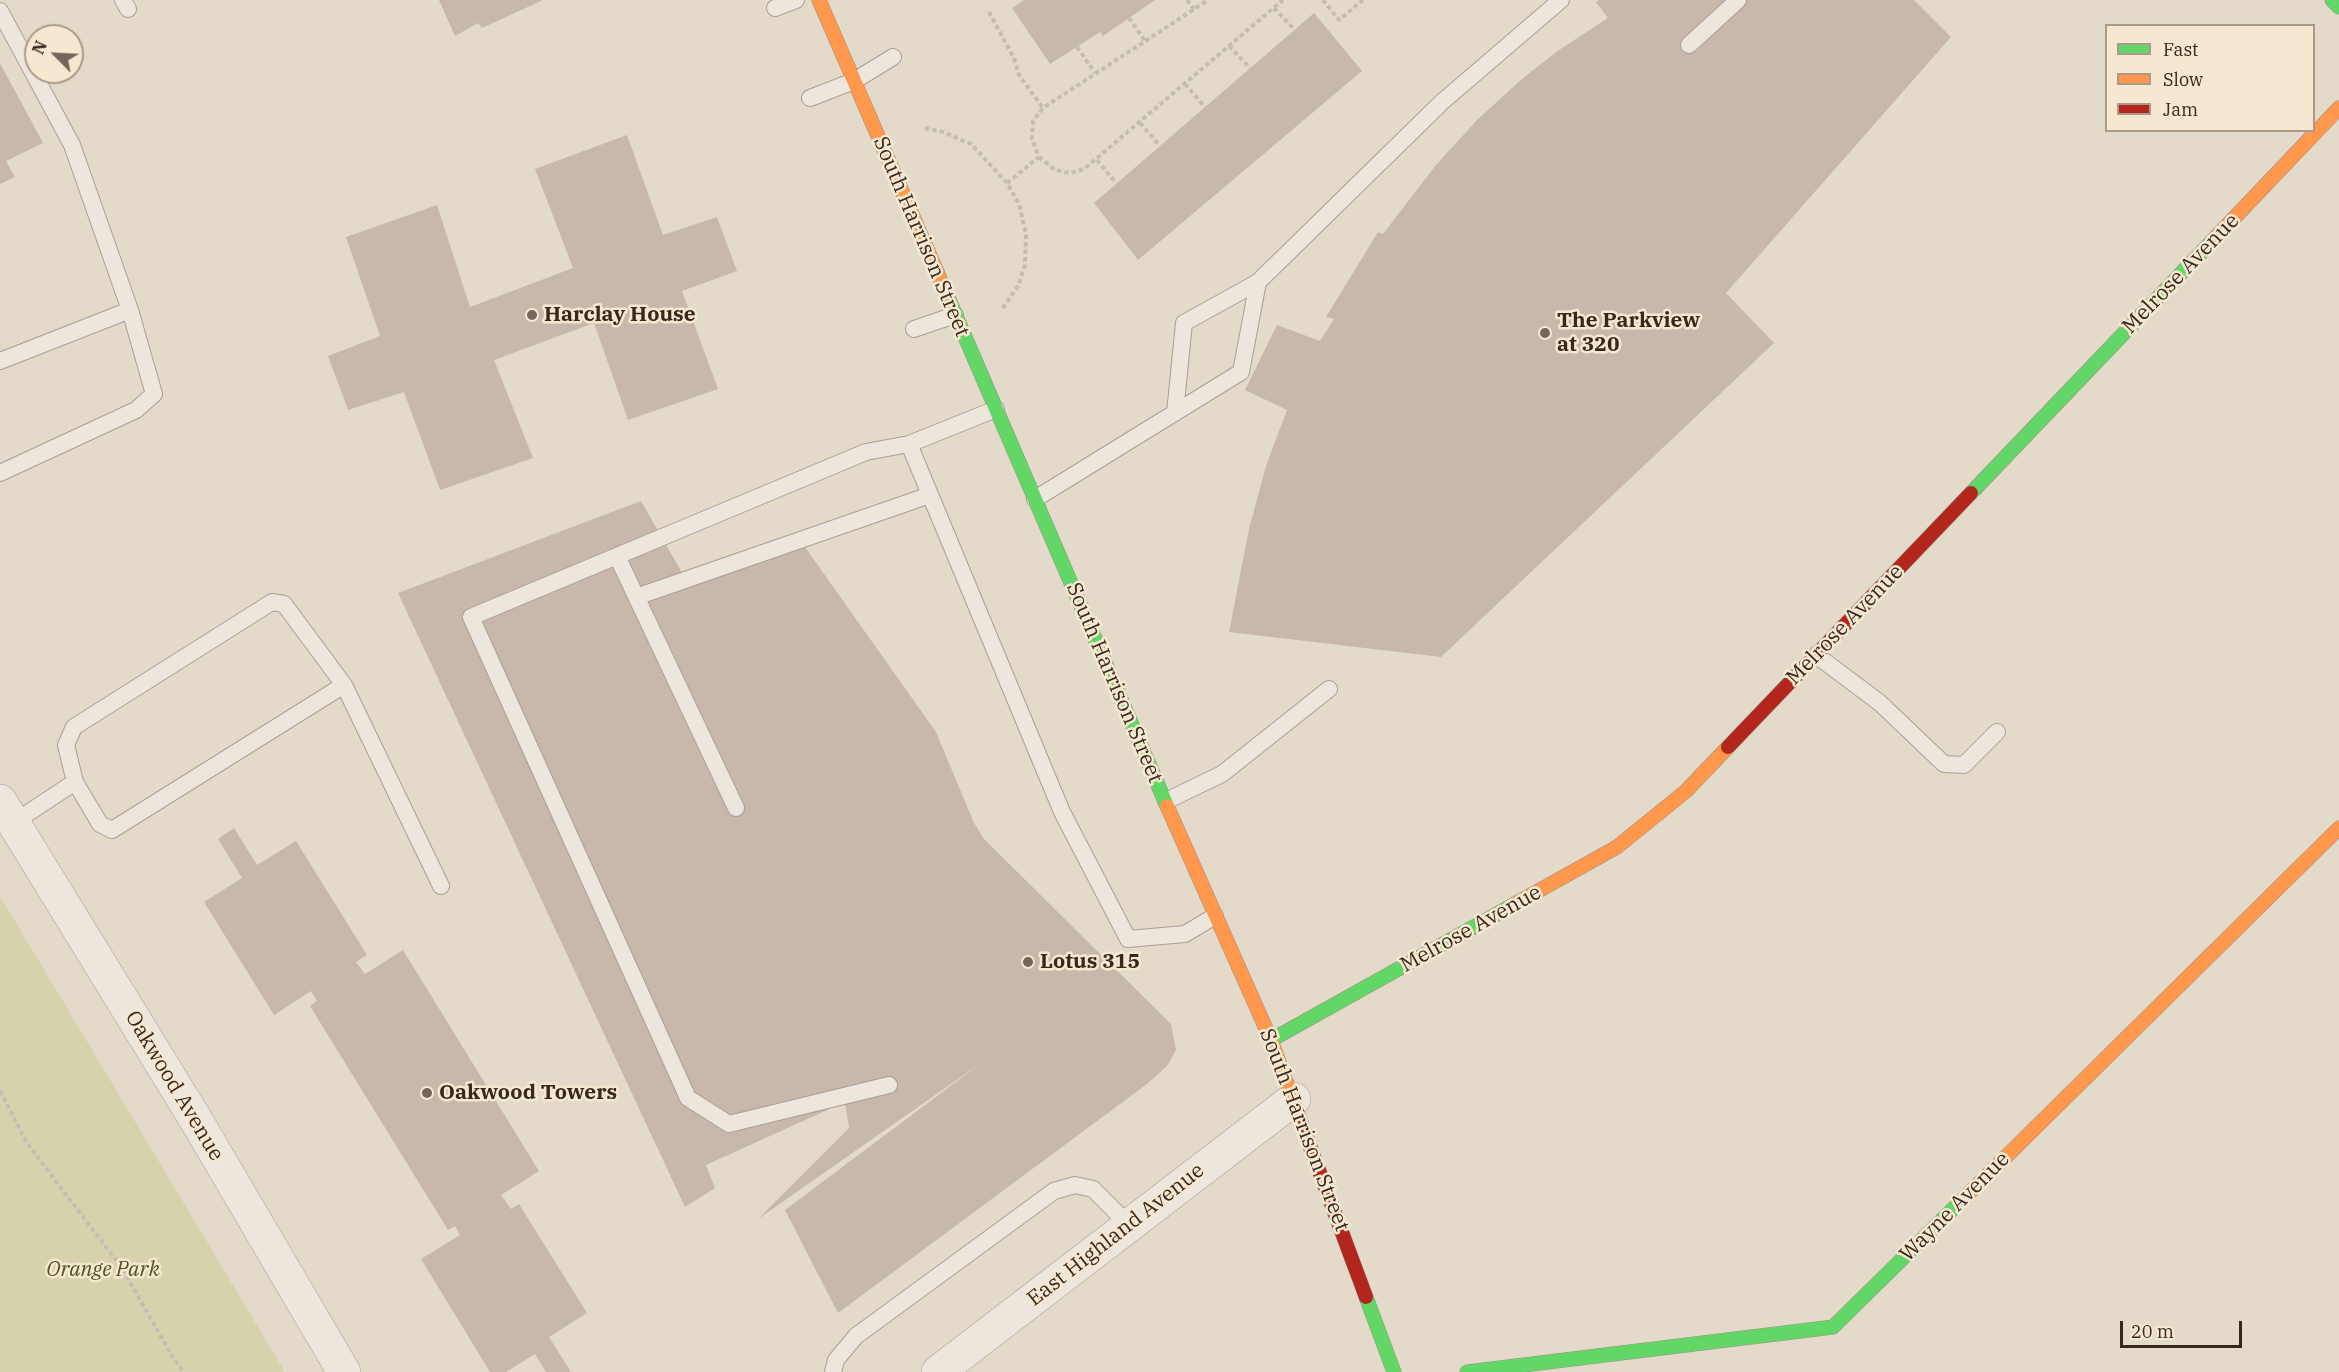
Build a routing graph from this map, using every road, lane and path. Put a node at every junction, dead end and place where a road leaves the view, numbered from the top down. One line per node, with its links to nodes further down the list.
1 (796, 0): 12 (lane)
2 (819, 0): 26 (street, South Harrison Street)
3 (1187, 0): 14 (path)
4 (1208, 0): 14 (path)
5 (1283, 0): 13 (path)
6 (1323, 0): 7 (path)
7 (1363, 0)
8 (1561, 0): 39 (lane)
9 (1738, 0): 20 (lane)
10 (2332, 0): 11 (street)
11 (2339, 7)
12 (775, 8)
13 (1274, 8): 18 (path); 21 (path)
14 (1194, 9): 19 (path)
15 (0, 11): 41 (lane)
16 (990, 12): 30 (path)
17 (1129, 18): 19 (path)
18 (1294, 29)
19 (1145, 42): 25 (path)
20 (1689, 45)
21 (1229, 46): 24 (path); 27 (path)
22 (1077, 47): 25 (path)
23 (893, 57): 26 (lane)
24 (1250, 68)
25 (1095, 73): 30 (path)
26 (854, 81): 28 (lane); 42 (street, South Harrison Street)
27 (1185, 84): 29 (path); 32 (path)
28 (810, 98)
29 (1205, 107)
30 (1043, 108): 35 (path)
31 (2339, 108): 53 (street, Melrose Avenue)
32 (1140, 123): 34 (path); 36 (path)
33 (925, 128): 37 (path)
34 (1160, 146)
35 (1039, 157): 36 (path); 37 (path)
36 (1097, 160): 38 (path)
37 (1007, 183): 40 (path)
38 (1116, 183)
39 (1258, 282): 46 (lane); 46 (lane)
40 (1002, 309)
41 (130, 310): 44 (lane); 48 (lane)
42 (955, 315): 43 (lane); 45 (street, South Harrison Street)
43 (914, 329)
44 (0, 360)
45 (996, 409): 47 (lane); 50 (street, South Harrison Street)
46 (1175, 413): 50 (lane)
47 (909, 444): 49 (lane); 51 (lane)
48 (0, 473)
49 (930, 495): 52 (lane); 63 (lane)
50 (1035, 499): 58 (street, South Harrison Street)
51 (616, 556): 52 (lane); 65 (lane)
52 (636, 597): 59 (lane)
53 (1816, 655): 56 (lane); 64 (street, Melrose Avenue)
54 (344, 685): 57 (lane); 57 (lane); 62 (lane)
55 (1329, 689): 58 (lane)
56 (1997, 732)
57 (75, 782): 60 (lane)
58 (1166, 801): 63 (street, South Harrison Street)
59 (736, 808)
60 (7, 812): 70 (street, Oakwood Avenue)
61 (2339, 828): 74 (street, Wayne Avenue)
62 (441, 886)
63 (1215, 916): 64 (street, South Harrison Street)
64 (1271, 1040): 67 (street, South Harrison Street)
65 (889, 1085)
66 (0, 1091): 69 (path)
67 (1294, 1099): 68 (street, East Highland Avenue); 73 (street, South Harrison Street)
68 (1129, 1225): 71 (lane); 72 (street, East Highland Avenue)
69 (184, 1372)
70 (344, 1372)
71 (833, 1372)
72 (938, 1372)
73 (1394, 1372)
74 (1467, 1372)

